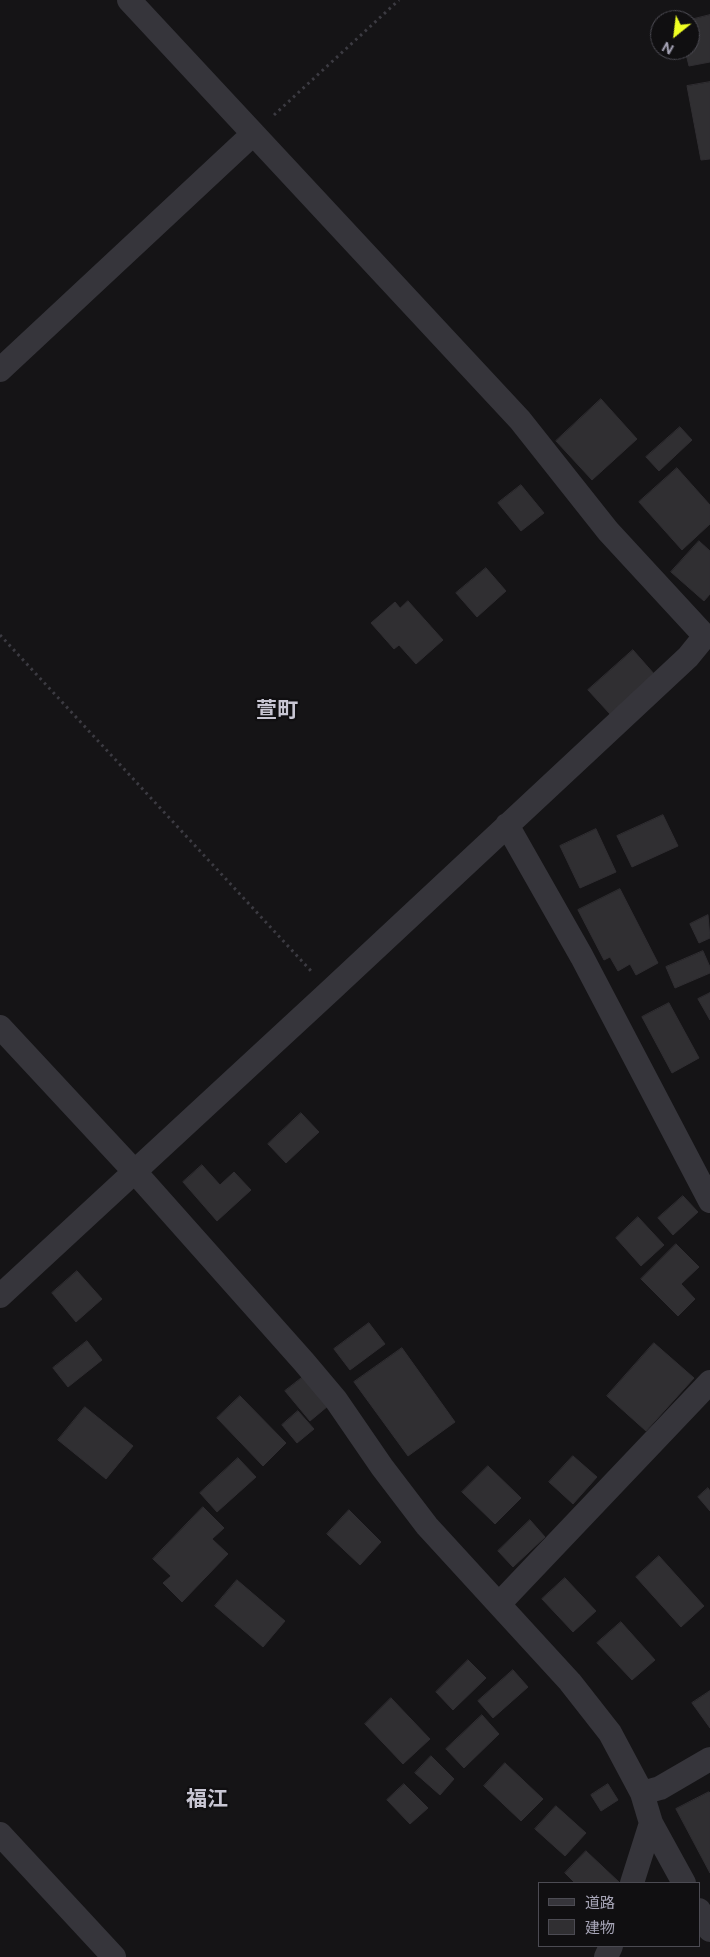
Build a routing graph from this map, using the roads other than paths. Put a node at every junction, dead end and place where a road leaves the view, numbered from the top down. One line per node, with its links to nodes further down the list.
1 (129, 0): 2 (street)
2 (253, 134): 3 (street); 4 (street)
3 (0, 370)
4 (708, 633): 5 (street)
5 (507, 825): 7 (street); 8 (street)
6 (0, 1026): 7 (street)
7 (135, 1172): 9 (street); 11 (street)
8 (710, 1201)
9 (0, 1296)
10 (710, 1382): 11 (street)
11 (499, 1604): 13 (street)
12 (710, 1759): 13 (street)
13 (642, 1792): 14 (street)
14 (651, 1823): 16 (street); 17 (street)
15 (0, 1834): 20 (street)
16 (632, 1882)
17 (683, 1882)
18 (700, 1912): 19 (street)
19 (710, 1930)
20 (114, 1957)

